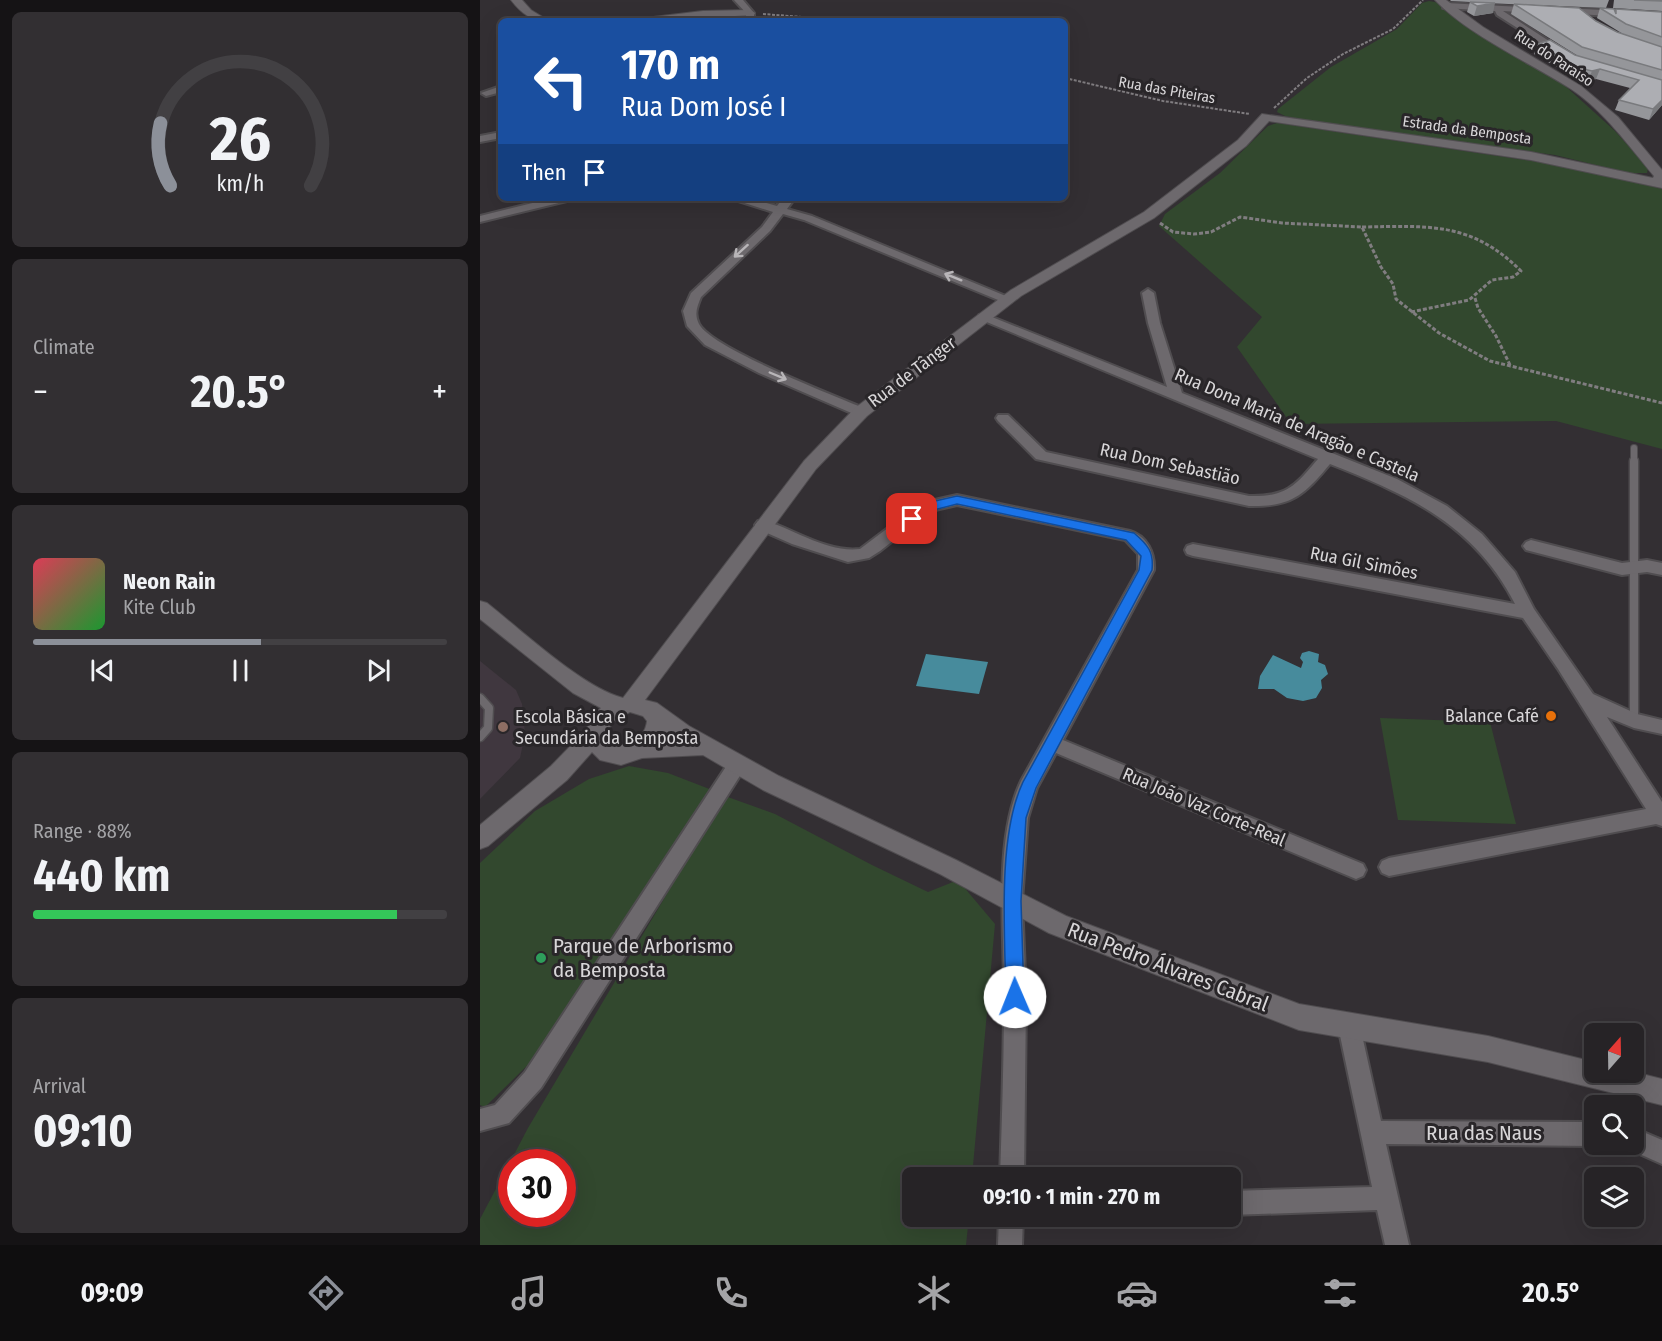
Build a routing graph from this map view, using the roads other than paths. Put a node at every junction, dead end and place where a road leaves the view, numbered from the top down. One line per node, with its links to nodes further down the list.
1 (516, 0): 10 (street)
2 (738, 0): 9 (street)
3 (1443, 3): 4 (street); 19 (street, Rua do Paraíso)
4 (1497, 7): 5 (street); 13 (street)
5 (1545, 10)
6 (1556, 11): 7 (street)
7 (1580, 12): 8 (street); 12 (street)
8 (1662, 16)
9 (750, 17): 11 (street)
10 (538, 18)
11 (683, 18)
12 (1590, 21)
13 (1575, 61)
14 (498, 91): 15 (street)
15 (486, 93)
16 (1266, 117): 19 (street, Estrada da Bemposta); 26 (street, Rua de Tânger)
17 (498, 136): 18 (street)
18 (480, 139)
19 (1660, 183)
20 (555, 201): 24 (street)
21 (748, 201): 23 (street)
22 (787, 201): 23 (street)
23 (782, 209): 26 (street, one-way to 23); 29 (street, one-way to 29)
24 (480, 219)
25 (1148, 293): 28 (street)
26 (1007, 299): 27 (street, Rua de Tânger)
27 (983, 318): 28 (street, Rua Dona Maria de Aragão e Castela); 29 (street, Rua de Tânger)
28 (1176, 395): 32 (street, Rua Dona Maria de Aragão e Castela)
29 (861, 412): 33 (street, Rua de Tânger)
30 (1003, 418): 32 (street, Rua Dom Sebastião)
31 (1634, 448): 36 (lane)
32 (1327, 458): 39 (street, Rua Dona Maria de Aragão e Castela)
33 (763, 525): 43 (street, Rua de Tânger); 49 (street)
34 (1531, 546): 36 (street)
35 (1193, 550): 39 (street, Rua Gil Simões)
36 (1634, 568): 37 (street); 45 (lane)
37 (1662, 569)
38 (480, 608): 40 (street)
39 (1528, 613): 41 (street, Rua Dona Maria de Aragão e Castela)
40 (580, 687): 43 (street); 47 (street)
41 (1583, 697): 45 (street); 54 (street, Rua Dona Maria de Aragão e Castela)
42 (480, 698): 48 (lane)
43 (626, 705): 44 (street); 47 (street, Rua de Tânger)
44 (654, 712): 50 (street, Rua Pedro Álvares Cabral); 51 (street)
45 (1634, 721): 46 (street)
46 (1662, 727)
47 (596, 731): 51 (street); 53 (street, Rua de Tânger)
48 (480, 737)
49 (1052, 744): 57 (street, Rua João Vaz Corte-Real); 58 (street)
50 (707, 746): 51 (street); 52 (street, Rua Pedro Álvares Cabral)
51 (630, 752): 53 (street)
52 (737, 765): 58 (street, Rua Pedro Álvares Cabral); 61 (street)
53 (559, 773): 55 (street, Rua de Tânger)
54 (1661, 815): 56 (street)
55 (480, 839)
56 (1389, 867)
57 (1356, 870)
58 (1012, 901): 59 (street, Rua Pedro Álvares Cabral); 66 (street)
59 (1349, 1026): 60 (street, Rua Pedro Álvares Cabral); 62 (street)
60 (1662, 1092)
61 (480, 1120)
62 (1372, 1132): 63 (street, Rua das Naus); 67 (street)
63 (1584, 1134)
64 (1644, 1144): 65 (street)
65 (1662, 1152)
66 (1012, 1167)
67 (1387, 1198): 68 (street); 71 (street)
68 (1241, 1203)
69 (1011, 1227): 70 (street)
70 (1010, 1245)
71 (1397, 1245)

